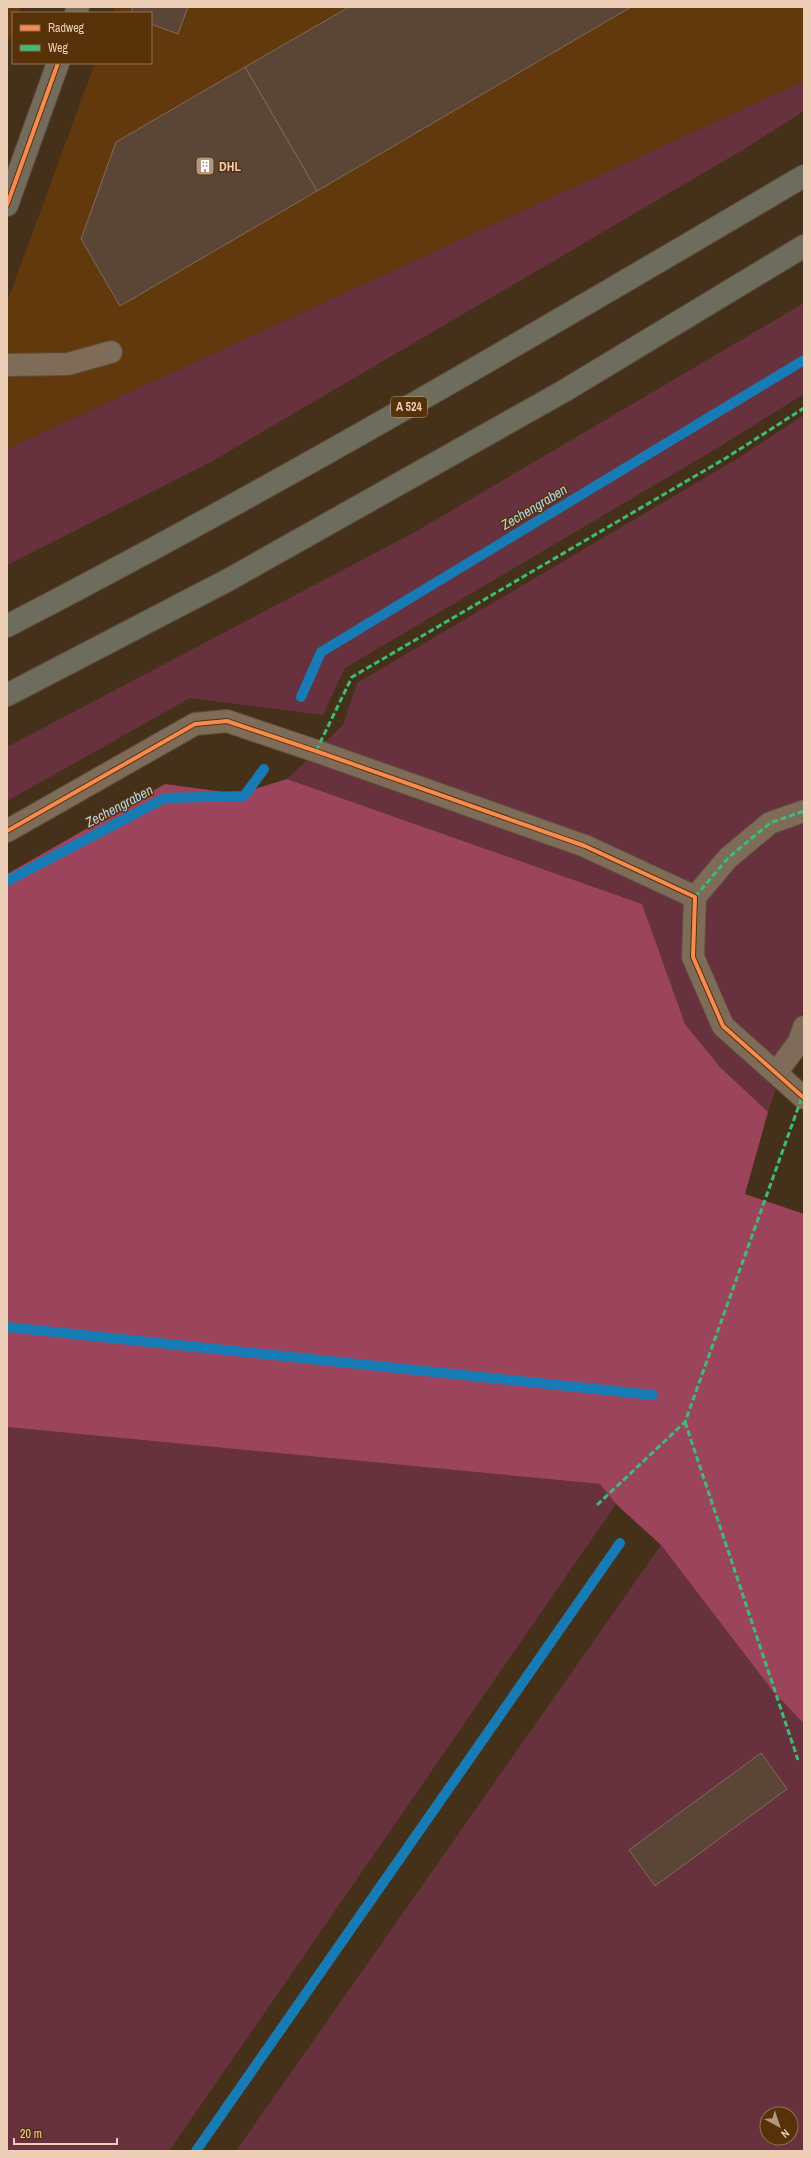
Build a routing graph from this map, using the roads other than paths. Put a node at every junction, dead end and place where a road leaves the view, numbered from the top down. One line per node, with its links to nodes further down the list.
1 (58, 64): 3 (main road)
2 (804, 176): 7 (highway, A 524)
3 (7, 205)
4 (804, 246): 8 (highway)
5 (111, 352): 6 (street)
6 (7, 365)
7 (7, 626)
8 (7, 695)
9 (804, 811): 11 (street)
10 (7, 831): 11 (street)
11 (695, 897): 13 (street)
12 (804, 1027): 13 (street)
13 (776, 1073): 14 (street)
14 (804, 1098)

